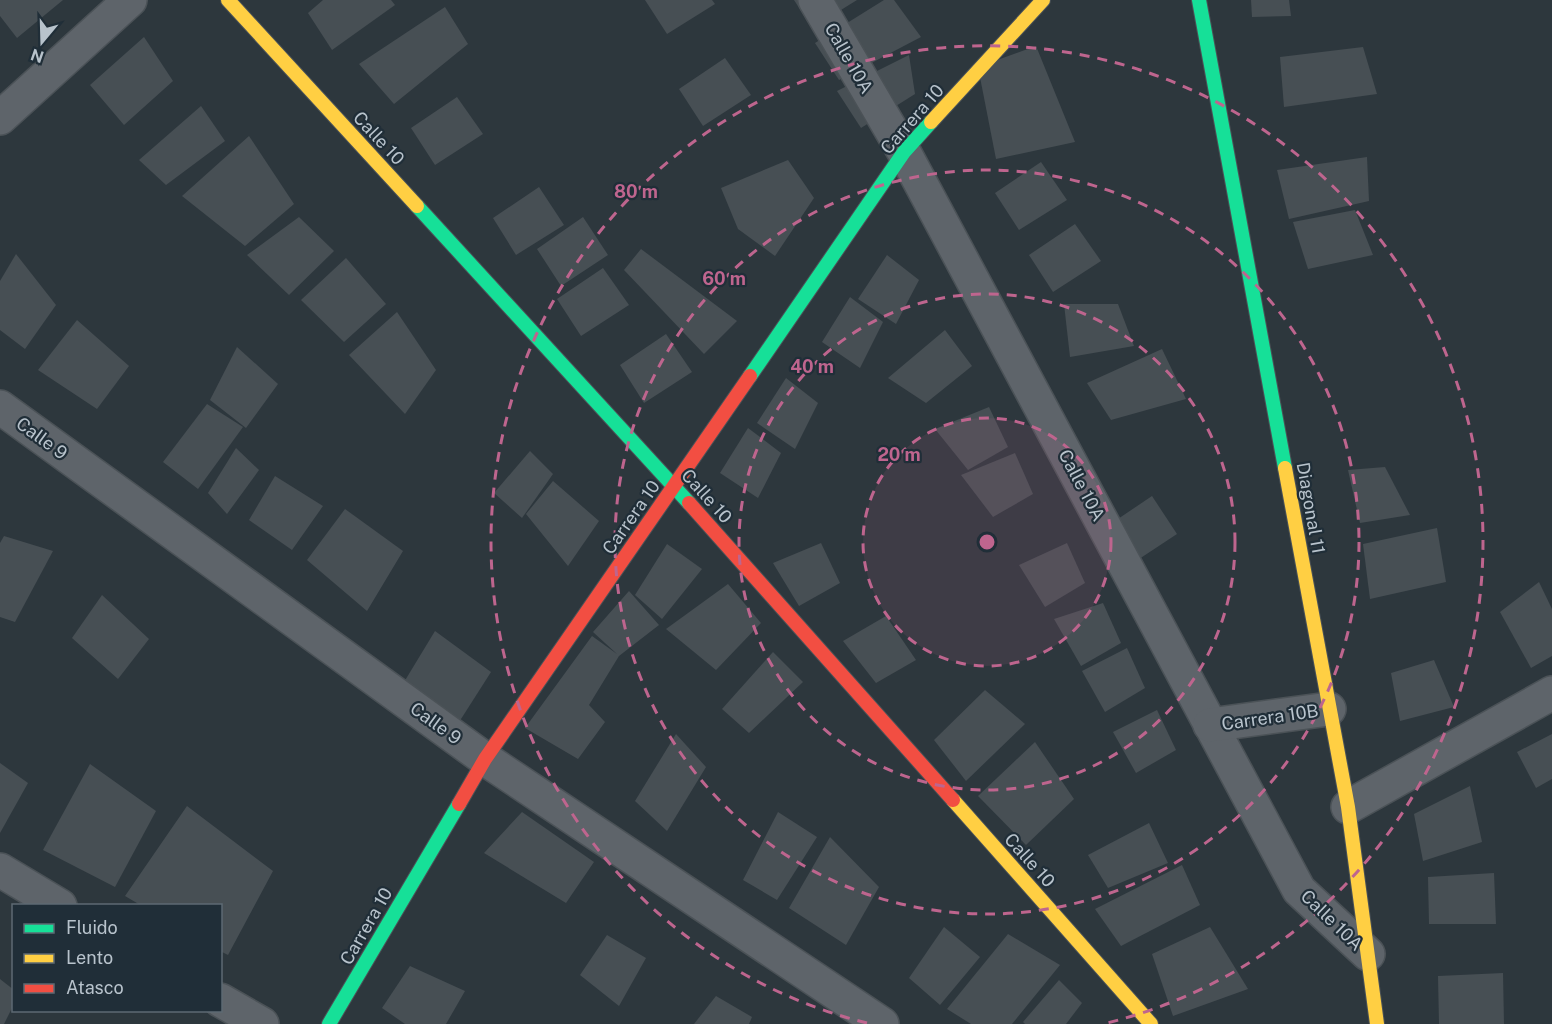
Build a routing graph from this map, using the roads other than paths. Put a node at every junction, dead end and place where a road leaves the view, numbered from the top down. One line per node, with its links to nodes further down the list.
1 (130, 0): 6 (street)
2 (228, 0): 9 (street, Calle 10)
3 (815, 0): 7 (street, Calle 10A)
4 (1043, 0): 7 (street, Carrera 10)
5 (1199, 0): 11 (street, Diagonal 11)
6 (0, 118)
7 (904, 152): 9 (street, Carrera 10); 12 (street, Calle 10A)
8 (0, 407): 13 (street, Calle 9)
9 (674, 486): 13 (street, Carrera 10); 22 (street, Calle 10)
10 (1552, 693): 14 (street)
11 (1329, 709): 12 (street, Carrera 10B); 14 (street, Diagonal 11)
12 (1210, 725): 17 (street, Calle 10A)
13 (485, 759): 20 (street, Carrera 10); 21 (street, Calle 9)
14 (1348, 807): 17 (street, Diagonal 11)
15 (0, 870): 16 (street)
16 (57, 904)
17 (1368, 954): 23 (street, Diagonal 11)
18 (222, 1001): 19 (street)
19 (262, 1024)
20 (329, 1024)
21 (882, 1024)
22 (1151, 1024)
23 (1377, 1024)

